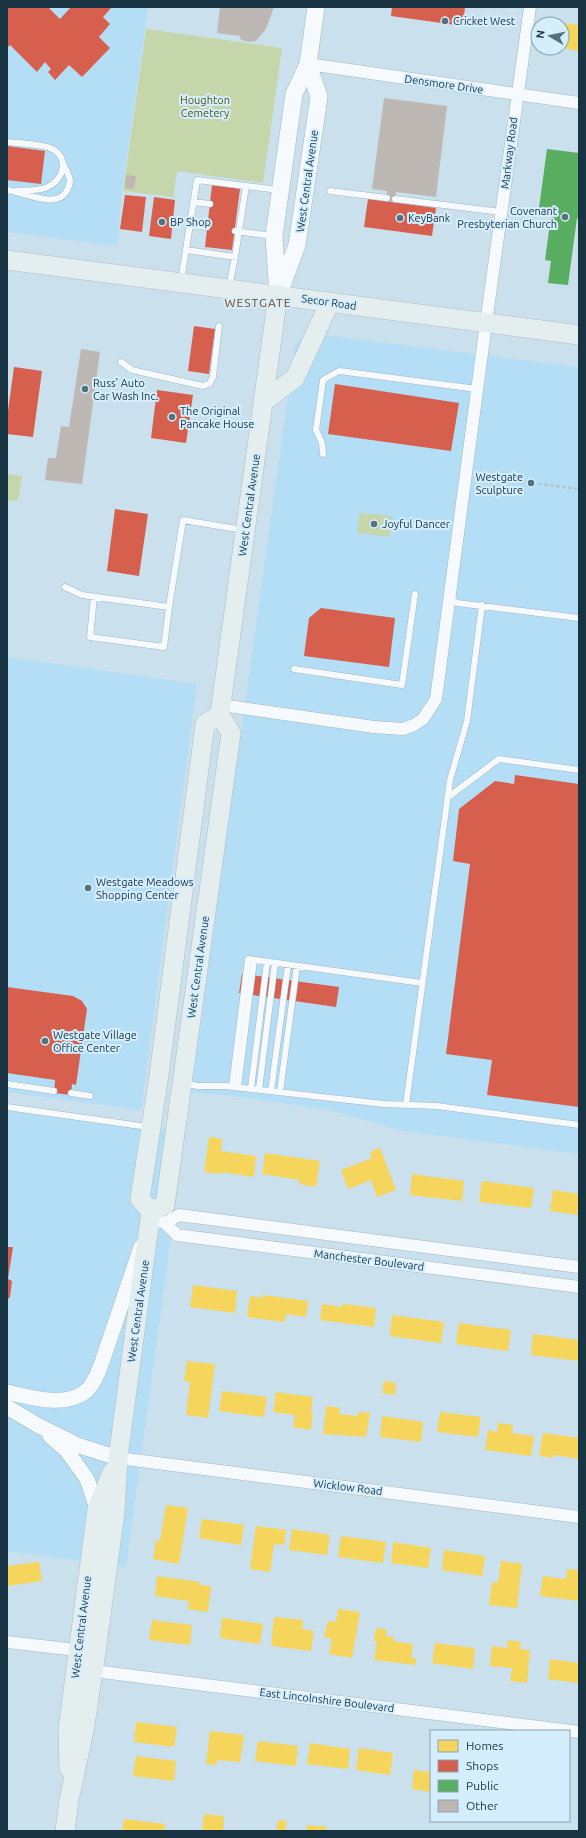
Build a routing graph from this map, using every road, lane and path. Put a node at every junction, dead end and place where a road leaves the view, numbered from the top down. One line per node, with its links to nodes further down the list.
1 (316, 7): 3 (main road, West Central Avenue)
2 (530, 7): 4 (street, Markway Road)
3 (308, 64): 4 (street, Densmore Drive); 10 (main road, West Central Avenue); 27 (main road, West Central Avenue)
4 (518, 95): 5 (street, Densmore Drive); 17 (street, Markway Road)
5 (579, 102)
6 (7, 142): 7 (lane)
7 (63, 161): 11 (lane); 11 (lane)
8 (246, 186): 10 (lane); 15 (lane); 20 (lane)
9 (7, 190): 11 (lane)
10 (281, 190): 21 (main road, West Central Avenue)
11 (17, 191)
12 (330, 191): 13 (lane)
13 (386, 198)
14 (395, 199): 17 (lane)
15 (193, 202): 16 (lane); 18 (lane)
16 (210, 204)
17 (501, 212): 29 (street, Markway Road)
18 (190, 225): 19 (lane); 22 (lane)
19 (207, 227)
20 (237, 231): 21 (lane); 23 (lane)
21 (274, 236): 27 (main road, West Central Avenue)
22 (186, 250): 23 (lane); 25 (lane)
23 (235, 257): 26 (lane)
24 (7, 260): 25 (main road, Secor Road)
25 (181, 283): 26 (main road, Secor Road)
26 (229, 289): 27 (main road, Secor Road)
27 (278, 295): 28 (main road, Secor Road); 34 (main road, West Central Avenue)
28 (330, 302): 29 (main road, Secor Road); 34 (main road)
29 (486, 323): 31 (main road, Secor Road); 33 (street, Markway Road)
30 (219, 326): 32 (lane)
31 (579, 335)
32 (121, 362)
33 (477, 389): 35 (lane); 42 (street, Markway Road)
34 (264, 401): 38 (main road, West Central Avenue)
35 (323, 454)
36 (479, 476): 37 (path)
37 (579, 489)
38 (245, 530): 44 (lane); 47 (main road, West Central Avenue)
39 (66, 587): 41 (lane)
40 (415, 594): 46 (lane)
41 (94, 597): 44 (lane); 44 (lane)
42 (450, 598): 43 (lane); 47 (street, Markway Road)
43 (482, 606): 45 (lane); 49 (lane)
44 (169, 607)
45 (579, 618)
46 (294, 669)
47 (220, 710): 50 (main road); 56 (main road, West Central Avenue)
48 (579, 770): 49 (lane)
49 (447, 798): 55 (lane)
50 (175, 953): 56 (main road); 69 (main road)
51 (267, 962): 52 (lane); 58 (lane); 59 (lane)
52 (275, 963): 53 (lane); 60 (lane)
53 (288, 965): 54 (lane); 62 (lane)
54 (297, 966): 55 (lane); 63 (lane)
55 (422, 983): 66 (lane)
56 (182, 1083): 58 (lane); 70 (main road, West Central Avenue)
57 (7, 1084): 61 (lane)
58 (235, 1087): 59 (lane)
59 (250, 1088): 60 (lane)
60 (259, 1089): 62 (lane)
61 (54, 1091)
62 (271, 1091): 63 (lane)
63 (280, 1092): 66 (lane)
64 (71, 1093): 65 (lane)
65 (90, 1096)
66 (406, 1105): 68 (lane)
67 (7, 1107): 69 (lane)
68 (579, 1125)
69 (151, 1127): 70 (main road)
70 (155, 1218): 71 (street, Manchester Boulevard); 72 (street, Manchester Boulevard); 73 (street); 76 (main road, West Central Avenue)
71 (579, 1267)
72 (579, 1287)
73 (7, 1392)
74 (7, 1407): 75 (street)
75 (39, 1426): 76 (street); 77 (street)
76 (118, 1458): 77 (main road, West Central Avenue); 78 (street, Wicklow Road); 80 (main road, West Central Avenue)
77 (97, 1509): 80 (main road, West Central Avenue)
78 (579, 1517)
79 (7, 1642): 80 (street, East Lincolnshire Boulevard)
80 (86, 1660): 81 (street, East Lincolnshire Boulevard); 82 (main road, West Central Avenue)
81 (565, 1730)
82 (65, 1831)

